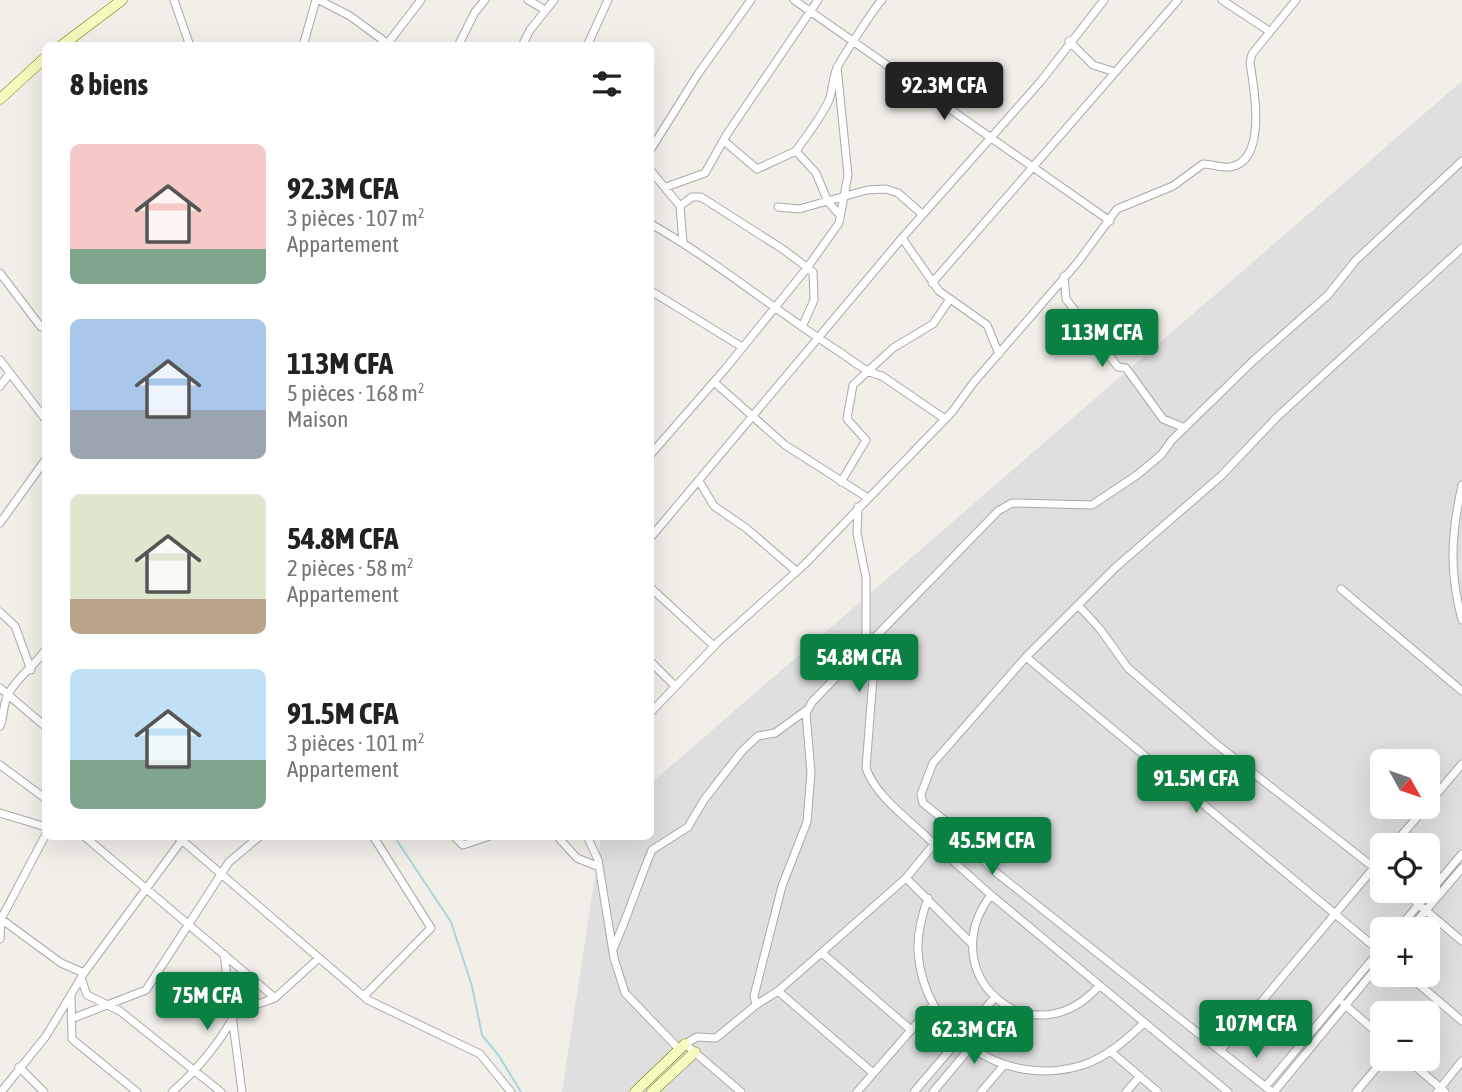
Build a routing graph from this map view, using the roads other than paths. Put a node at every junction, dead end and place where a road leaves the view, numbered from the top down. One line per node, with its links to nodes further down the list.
1 (122, 0): 21 (street)
2 (174, 0): 22 (street)
3 (317, 0): 23 (street); 24 (street)
4 (485, 0): 26 (street)
5 (528, 0): 17 (street)
6 (554, 0): 17 (street)
7 (608, 0): 28 (street)
8 (751, 0): 36 (street)
9 (818, 0): 18 (street)
10 (882, 0): 29 (street)
11 (1104, 0): 20 (street)
12 (1178, 0): 32 (street)
13 (1222, 0): 19 (street)
14 (1296, 0): 19 (street)
15 (799, 1): 18 (street)
16 (416, 2): 25 (street)
17 (545, 10): 27 (street)
18 (810, 11): 29 (street); 35 (street)
19 (1269, 31): 48 (street)
20 (1069, 41): 32 (street); 34 (street)
21 (66, 42)
22 (189, 42)
23 (304, 42)
24 (387, 42)
25 (391, 42)
26 (460, 42)
27 (525, 42)
28 (589, 42)
29 (855, 43): 31 (street); 34 (street)
30 (42, 62): 33 (street)
31 (837, 67): 37 (street); 42 (street)
32 (1115, 72): 39 (street)
33 (0, 99)
34 (992, 138): 39 (street); 46 (street)
35 (724, 141): 37 (street); 41 (street)
36 (654, 144)
37 (796, 151): 43 (street)
38 (1462, 161): 73 (street)
39 (1031, 166): 48 (street); 56 (street)
40 (654, 174): 41 (street)
41 (666, 187): 44 (street)
42 (844, 197): 43 (street); 46 (street); 47 (street)
43 (828, 202): 45 (street); 47 (street)
44 (680, 206): 51 (street); 53 (street)
45 (778, 206)
46 (922, 214): 50 (street)
47 (841, 215): 53 (street)
48 (1110, 221): 55 (street)
49 (654, 226): 51 (street)
50 (902, 238): 56 (street); 62 (street)
51 (683, 242): 59 (street)
52 (1462, 248): 86 (street)
53 (807, 268): 59 (street); 61 (street)
54 (0, 273): 60 (street)
55 (1064, 275): 64 (street); 73 (street)
56 (933, 283): 58 (street)
57 (654, 293): 63 (street)
58 (950, 299): 64 (street); 66 (street)
59 (774, 308): 61 (street); 63 (street)
60 (41, 327)
61 (802, 327): 62 (street)
62 (818, 339): 66 (street); 71 (street)
63 (742, 347): 68 (street)
64 (999, 354): 72 (street)
65 (0, 360): 67 (street)
66 (867, 371): 72 (street); 77 (street)
67 (10, 373): 69 (street); 70 (street)
68 (714, 382): 71 (street); 74 (street)
69 (0, 386)
70 (42, 415)
71 (752, 418): 76 (street); 77 (street)
72 (945, 419): 79 (street)
73 (1185, 428): 89 (street)
74 (654, 451)
75 (42, 465): 81 (street)
76 (699, 481): 82 (street); 83 (street)
77 (841, 482): 79 (street)
78 (1462, 485): 88 (street)
79 (867, 498): 80 (street)
80 (858, 507): 83 (street); 89 (street)
81 (0, 523)
82 (654, 534)
83 (796, 571): 90 (street)
84 (1341, 589): 98 (street)
85 (654, 591): 90 (street)
86 (1078, 605): 92 (street); 124 (street)
87 (0, 612): 95 (street)
88 (1462, 620)
89 (866, 643): 101 (street); 122 (street)
90 (714, 646): 96 (street)
91 (42, 655): 95 (street)
92 (1026, 657): 137 (street); 177 (street)
93 (654, 665): 96 (street)
94 (42, 666): 95 (street)
95 (33, 668): 99 (street)
96 (674, 685): 100 (street)
97 (0, 688): 99 (street)
98 (1462, 691)
99 (8, 695): 102 (street); 103 (street)
100 (654, 708)
101 (808, 708): 146 (street); 163 (street)
102 (42, 724)
103 (0, 726)
104 (0, 765): 107 (street)
105 (1461, 769): 106 (street)
106 (1440, 792)
107 (42, 796)
108 (0, 813): 110 (street)
109 (1416, 819): 111 (street)
110 (42, 826)
111 (1403, 833)
112 (43, 840): 131 (street)
113 (89, 840): 130 (street)
114 (180, 840): 130 (street)
115 (183, 840): 127 (street)
116 (254, 840): 127 (street)
117 (375, 840): 158 (street)
118 (458, 840): 119 (street)
119 (478, 840)
120 (561, 840): 125 (street)
121 (589, 840): 125 (street)
122 (934, 844): 129 (street); 132 (street)
123 (1462, 854): 136 (street)
124 (1370, 865)
125 (599, 867): 146 (street)
126 (1462, 868): 136 (street)
127 (220, 873): 141 (street); 149 (street)
128 (1370, 873): 137 (street)
129 (906, 878): 133 (street); 147 (street)
130 (148, 889): 141 (street); 151 (street)
131 (14, 893): 135 (street); 140 (street)
132 (991, 895): 145 (street); 154 (street)
133 (928, 898): 145 (street); 164 (street)
134 (1418, 903): 136 (street)
135 (0, 907)
136 (1423, 907): 138 (street); 139 (street); 144 (street)
137 (1337, 914): 143 (street); 177 (street)
138 (1412, 917)
139 (1417, 917)
140 (1, 919): 142 (street); 151 (street)
141 (187, 922): 148 (street); 162 (street)
142 (0, 939)
143 (1370, 940)
144 (1462, 941)
145 (971, 943): 159 (street)
146 (613, 949): 175 (street)
147 (822, 953): 156 (street); 173 (street)
148 (224, 954): 153 (street); 170 (street)
149 (319, 958): 158 (street); 160 (street)
150 (1370, 963): 161 (street)
151 (83, 975): 157 (street); 162 (street)
152 (1370, 975): 165 (street)
153 (251, 979): 160 (street); 167 (street)
154 (1099, 986): 166 (street); 171 (street)
155 (1422, 987): 169 (street)
156 (778, 991): 163 (street); 186 (street)
157 (72, 994): 168 (street); 182 (street)
158 (364, 996): 197 (street)
159 (995, 997): 166 (street); 174 (street)
160 (275, 998): 167 (street)
161 (1338, 999): 165 (street); 188 (street)
162 (107, 1005): 168 (street); 183 (street)
163 (756, 1005): 175 (street)
164 (933, 1005): 173 (street); 174 (street)
165 (1345, 1005): 172 (street); 188 (street)
166 (1005, 1006): 176 (street)
167 (239, 1011): 170 (street)
168 (71, 1019): 193 (street)
169 (1462, 1021)
170 (231, 1023): 183 (street); 196 (street)
171 (1144, 1023): 178 (street); 206 (street)
172 (1370, 1027)
173 (911, 1030): 186 (street)
174 (960, 1039): 176 (street); 202 (street)
175 (682, 1047): 179 (street); 198 (street)
176 (971, 1048): 181 (street); 203 (street)
177 (1221, 1050): 188 (street)
178 (1110, 1051): 181 (street); 187 (street)
179 (695, 1052): 199 (street); 200 (street)
180 (1462, 1062): 190 (street)
181 (1004, 1065): 189 (street)
182 (19, 1067): 191 (street); 192 (street)
183 (196, 1070): 194 (street); 195 (street)
184 (1374, 1071): 207 (street)
185 (1420, 1071): 190 (street)
186 (873, 1073): 201 (street)
187 (1140, 1076): 204 (street); 205 (street)
188 (1270, 1090)
189 (983, 1091)
190 (1441, 1091)
191 (1, 1092)
192 (44, 1092)
193 (137, 1092)
194 (172, 1092)
195 (221, 1092)
196 (242, 1092)
197 (511, 1092)
198 (635, 1092)
199 (653, 1092)
200 (741, 1092)
201 (857, 1092)
202 (914, 1092)
203 (933, 1092)
204 (1126, 1092)
205 (1158, 1092)
206 (1228, 1092)
207 (1356, 1092)

